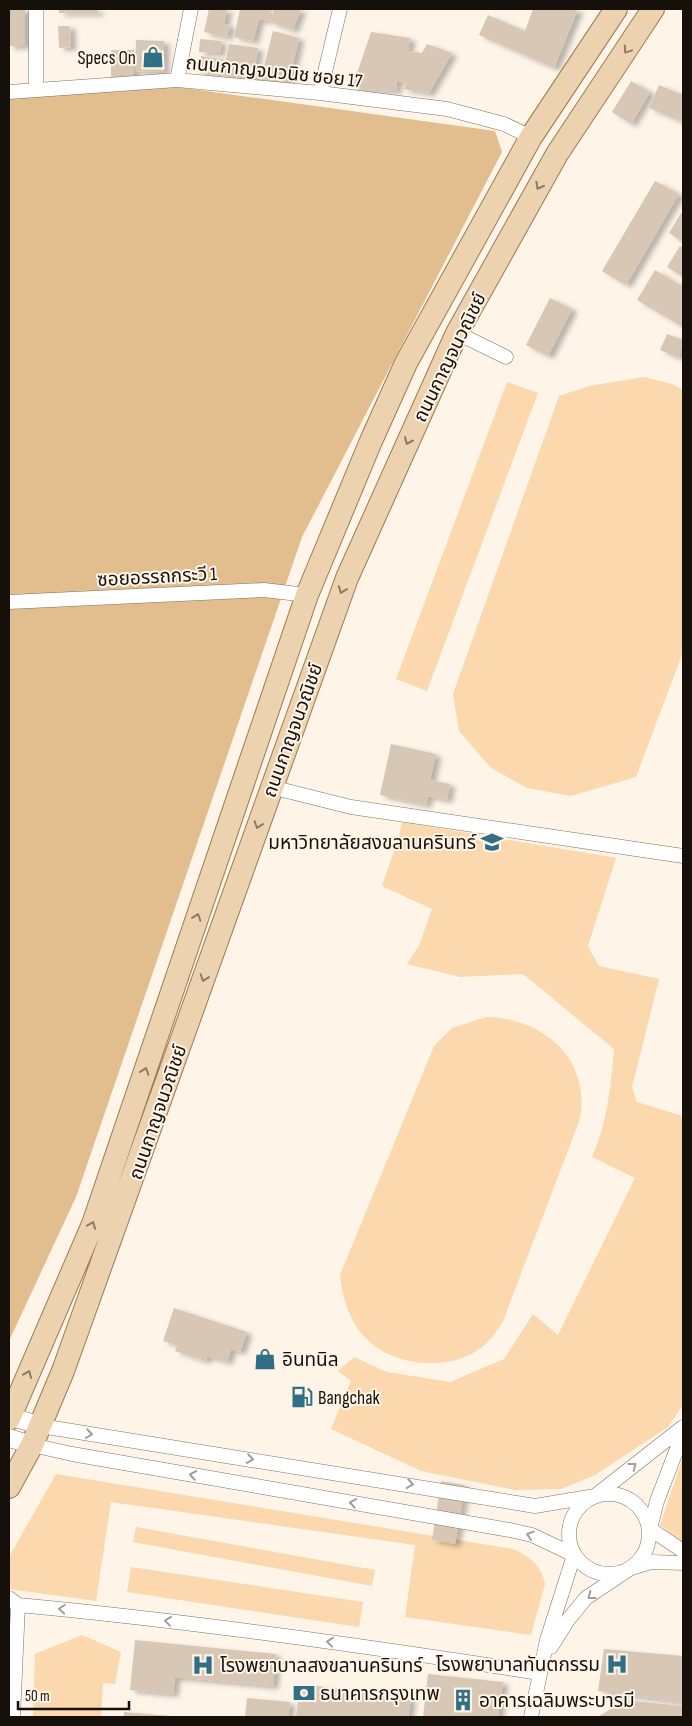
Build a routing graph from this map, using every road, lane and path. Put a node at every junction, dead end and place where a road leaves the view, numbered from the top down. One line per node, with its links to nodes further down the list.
1 (36, 9): 7 (street)
2 (192, 9): 6 (street)
3 (340, 9): 9 (street)
4 (616, 9): 10 (main road, ถนนกาญจนวณิชย์)
5 (653, 9): 11 (main road, ถนนกาญจนวณิชย์, one-way to 11)
6 (177, 80): 7 (street, ถนนกาญจนวนิช ซอย 17); 9 (street, ถนนกาญจนวนิช ซอย 17)
7 (36, 89): 8 (street, ถนนกาญจนวนิช ซอย 17)
8 (9, 92)
9 (320, 93): 10 (street, ถนนกาญจนวนิช ซอย 17)
10 (531, 137): 13 (main road, ถนนกาญจนวณิชย์)
11 (457, 333): 12 (street); 16 (main road, ถนนกาญจนวณิชย์, one-way to 16)
12 (506, 356)
13 (307, 595): 14 (street, ซอยอรรถกระวี 1); 15 (main road, ถนนกาญจนวณิชย์)
14 (9, 602)
15 (244, 780): 16 (main road); 18 (main road, ถนนกาญจนวณิชย์, one-way to 15)
16 (271, 787): 17 (street); 21 (main road, ถนนกาญจนวณิชย์, one-way to 21)
17 (683, 856)
18 (9, 1422): 21 (street)
19 (683, 1427): 23 (street, one-way to 19)
20 (683, 1433): 24 (street)
21 (37, 1436): 22 (main road, ถนนกาญจนวณิชย์); 23 (street, one-way to 23); 26 (street, one-way to 21)
22 (9, 1488)
23 (595, 1496): 24 (street); 26 (street)
24 (650, 1529): 25 (street); 28 (street)
25 (683, 1551)
26 (574, 1555): 28 (street); 30 (street)
27 (683, 1563): 28 (street)
28 (631, 1568): 30 (street, one-way to 30)
29 (13, 1602): 30 (street, one-way to 29); 31 (street)
30 (539, 1673): 32 (street)
31 (13, 1717)
32 (531, 1717)

